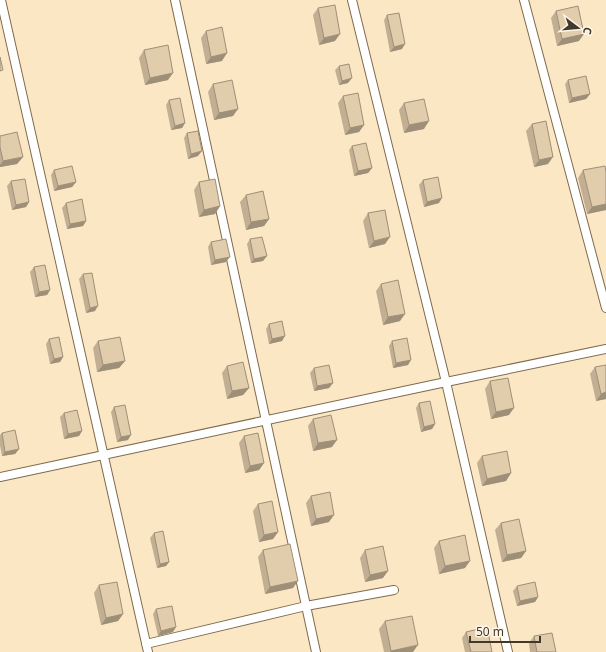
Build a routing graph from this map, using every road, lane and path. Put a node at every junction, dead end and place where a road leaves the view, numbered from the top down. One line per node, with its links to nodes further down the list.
1 (1, 0): 9 (street)
2 (175, 0): 8 (street)
3 (352, 0): 7 (street)
4 (524, 0): 5 (street)
5 (606, 308)
6 (606, 350): 7 (street)
7 (446, 382): 8 (street); 15 (street)
8 (266, 419): 9 (street); 12 (street)
9 (104, 454): 10 (street); 13 (street)
10 (0, 477)
11 (394, 590): 12 (street)
12 (306, 606): 13 (street); 14 (street)
13 (147, 648)
14 (316, 652)
15 (508, 652)

